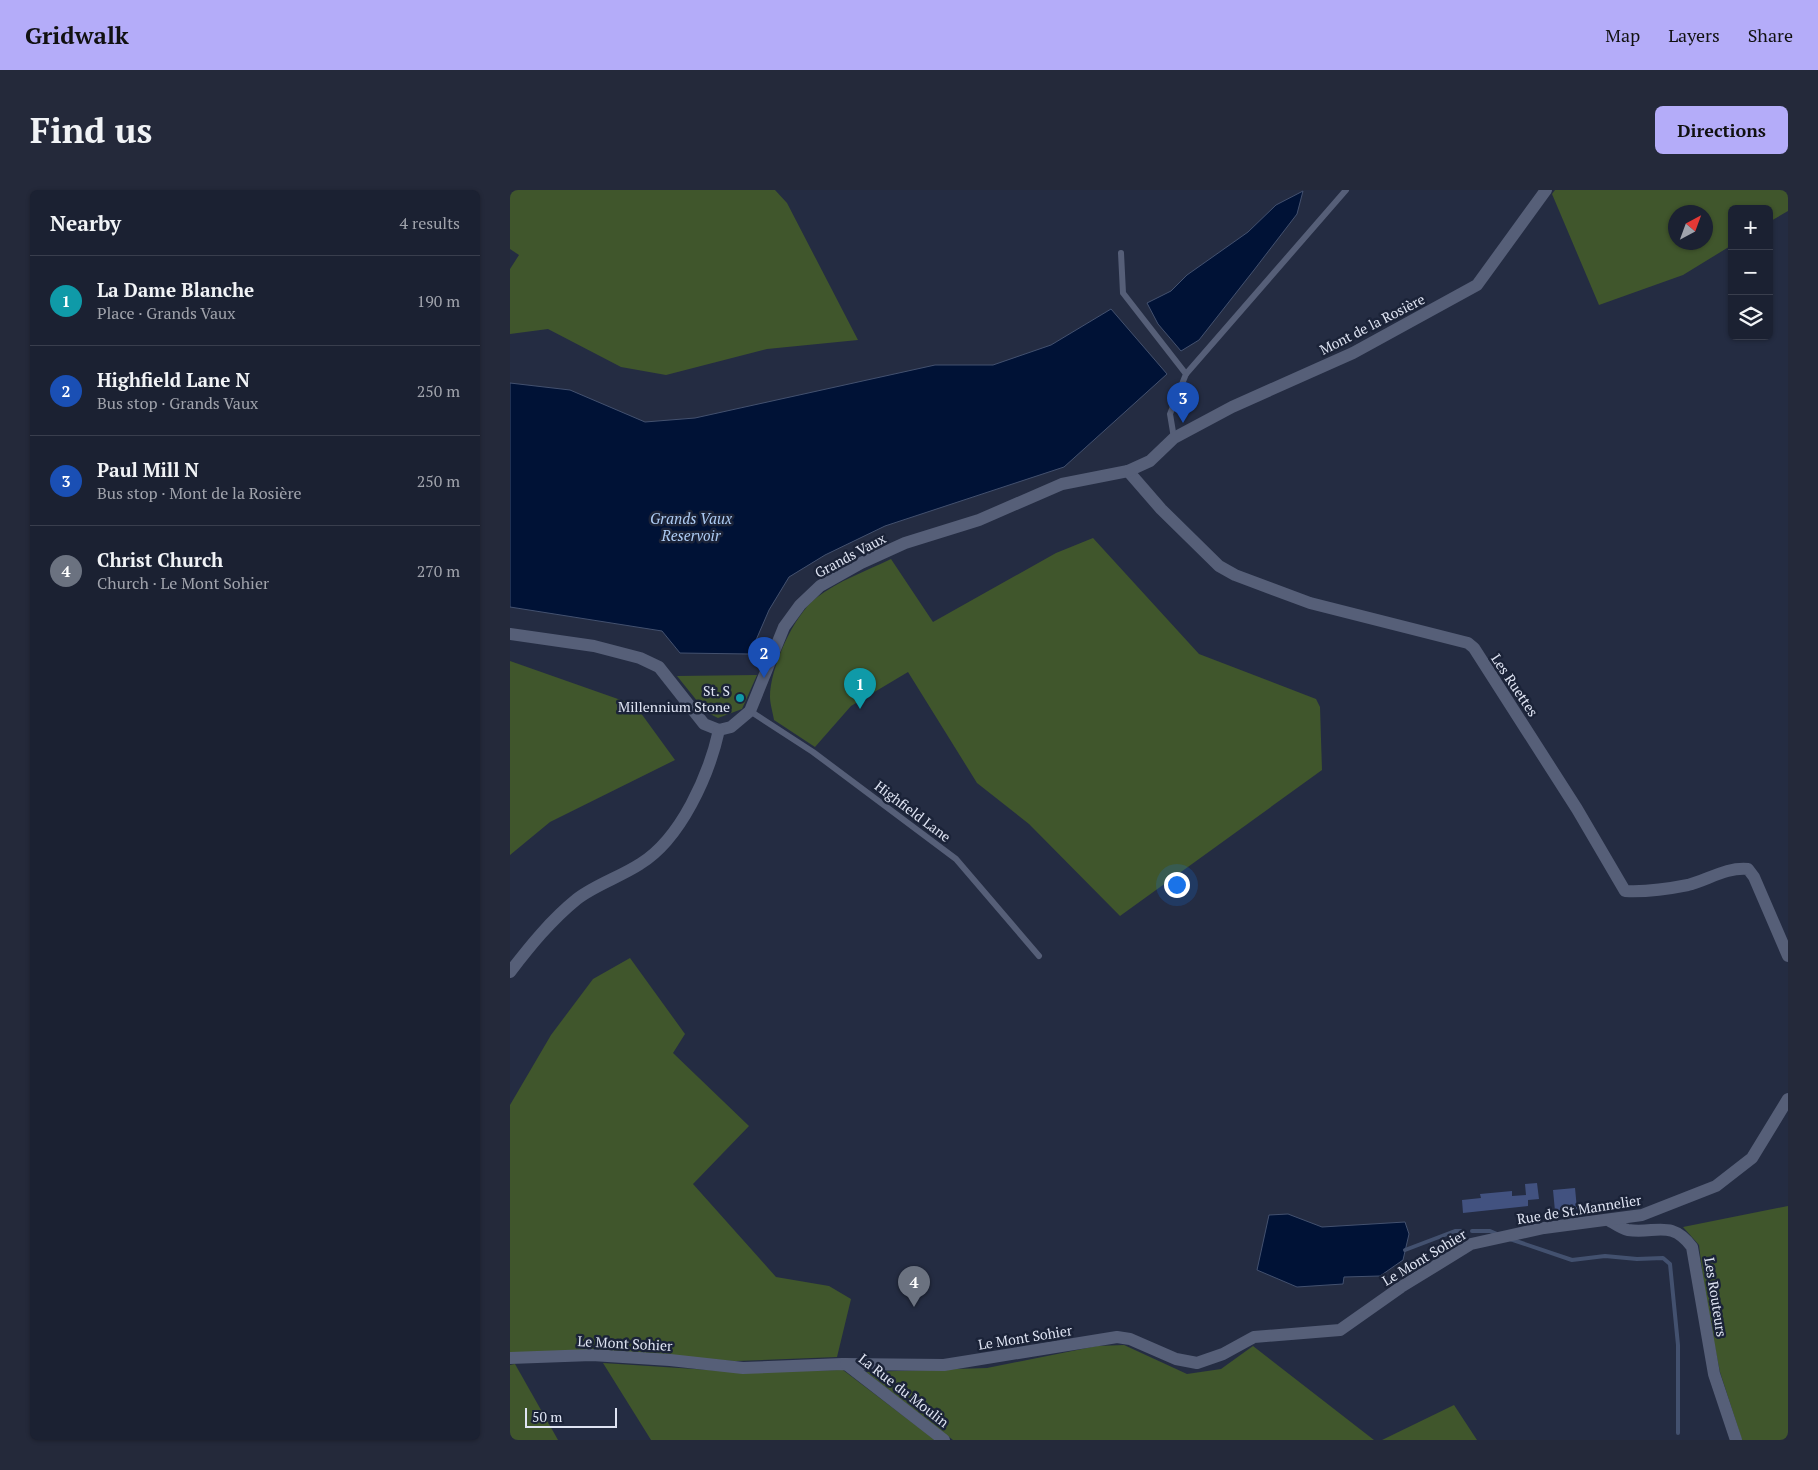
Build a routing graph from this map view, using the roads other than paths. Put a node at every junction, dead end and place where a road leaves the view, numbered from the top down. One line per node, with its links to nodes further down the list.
1 (1346, 190): 4 (lane)
2 (1546, 190): 5 (street, Mont de la Rosière)
3 (1121, 253): 4 (lane)
4 (1186, 374): 5 (lane)
5 (1174, 438): 6 (street, Grands Vaux)
6 (1128, 471): 8 (street, Grands Vaux); 11 (street, Les Ruettes)
7 (510, 634): 9 (street)
8 (750, 711): 9 (street, Grands Vaux); 10 (lane, Highfield Lane)
9 (719, 730): 12 (street)
10 (1039, 956)
11 (1788, 956)
12 (510, 972)
13 (1788, 1099): 14 (street, Rue de St.Mannelier)
14 (1610, 1221): 15 (street, Rue de St.Mannelier); 19 (street, Les Routeurs)
15 (1506, 1235): 17 (street, Le Mont Sohier)
16 (510, 1358): 17 (street, Le Mont Sohier)
17 (846, 1364): 18 (street, La Rue du Moulin)
18 (944, 1440)
19 (1736, 1440)

